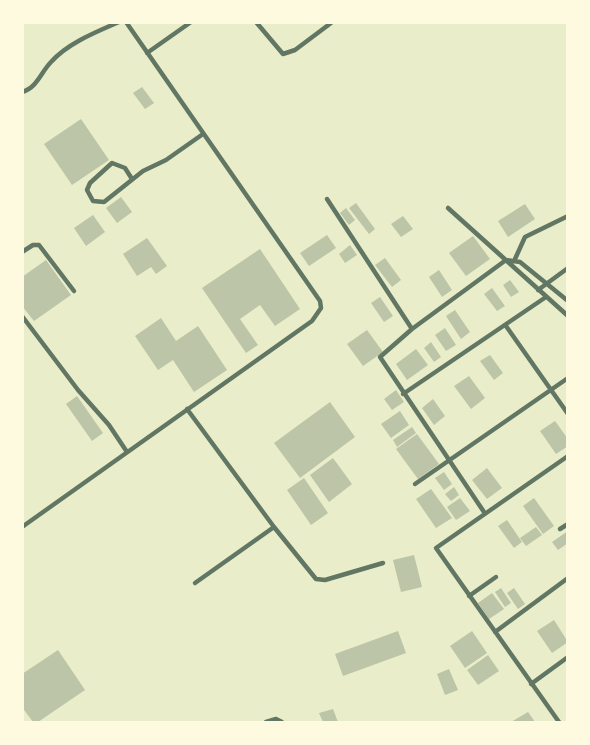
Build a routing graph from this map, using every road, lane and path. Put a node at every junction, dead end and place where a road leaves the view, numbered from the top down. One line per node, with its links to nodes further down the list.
1 (119, 22): 7 (street)
2 (126, 22): 6 (street)
3 (191, 22): 6 (street)
4 (256, 22): 5 (street)
5 (331, 23)
6 (147, 53): 8 (street)
7 (22, 92)
8 (203, 134): 9 (street); 29 (street)
9 (132, 179): 9 (street)
10 (327, 199): 25 (street)
11 (448, 208): 14 (street)
12 (567, 216): 15 (street)
13 (22, 252): 19 (street)
14 (506, 260): 15 (street); 18 (street); 25 (street)
15 (515, 260): 17 (street)
16 (567, 268): 17 (street)
17 (547, 283): 18 (street); 21 (street)
18 (538, 290): 20 (street)
19 (74, 291)
20 (546, 297): 23 (street); 24 (street)
21 (567, 302)
22 (22, 316): 31 (street)
23 (567, 316)
24 (506, 326): 27 (street); 28 (street)
25 (412, 329): 28 (street)
26 (567, 378): 27 (street)
27 (551, 390): 30 (street); 33 (street)
28 (403, 394): 33 (street)
29 (187, 409): 31 (street); 39 (street)
30 (567, 414)
31 (127, 452): 38 (street)
32 (567, 456): 35 (street)
33 (449, 461): 34 (street); 35 (street)
34 (415, 484)
35 (484, 512): 45 (street)
36 (22, 516): 38 (street)
37 (567, 524): 40 (street)
38 (25, 525)
39 (274, 527): 41 (street); 44 (street)
40 (560, 529)
41 (383, 563)
42 (496, 577): 45 (street)
43 (567, 578): 46 (street)
44 (195, 583)
45 (469, 596): 46 (street)
46 (495, 632): 48 (street)
47 (567, 657): 48 (street)
48 (531, 684): 51 (street)
49 (266, 723): 50 (street)
50 (282, 723)
51 (559, 723)

